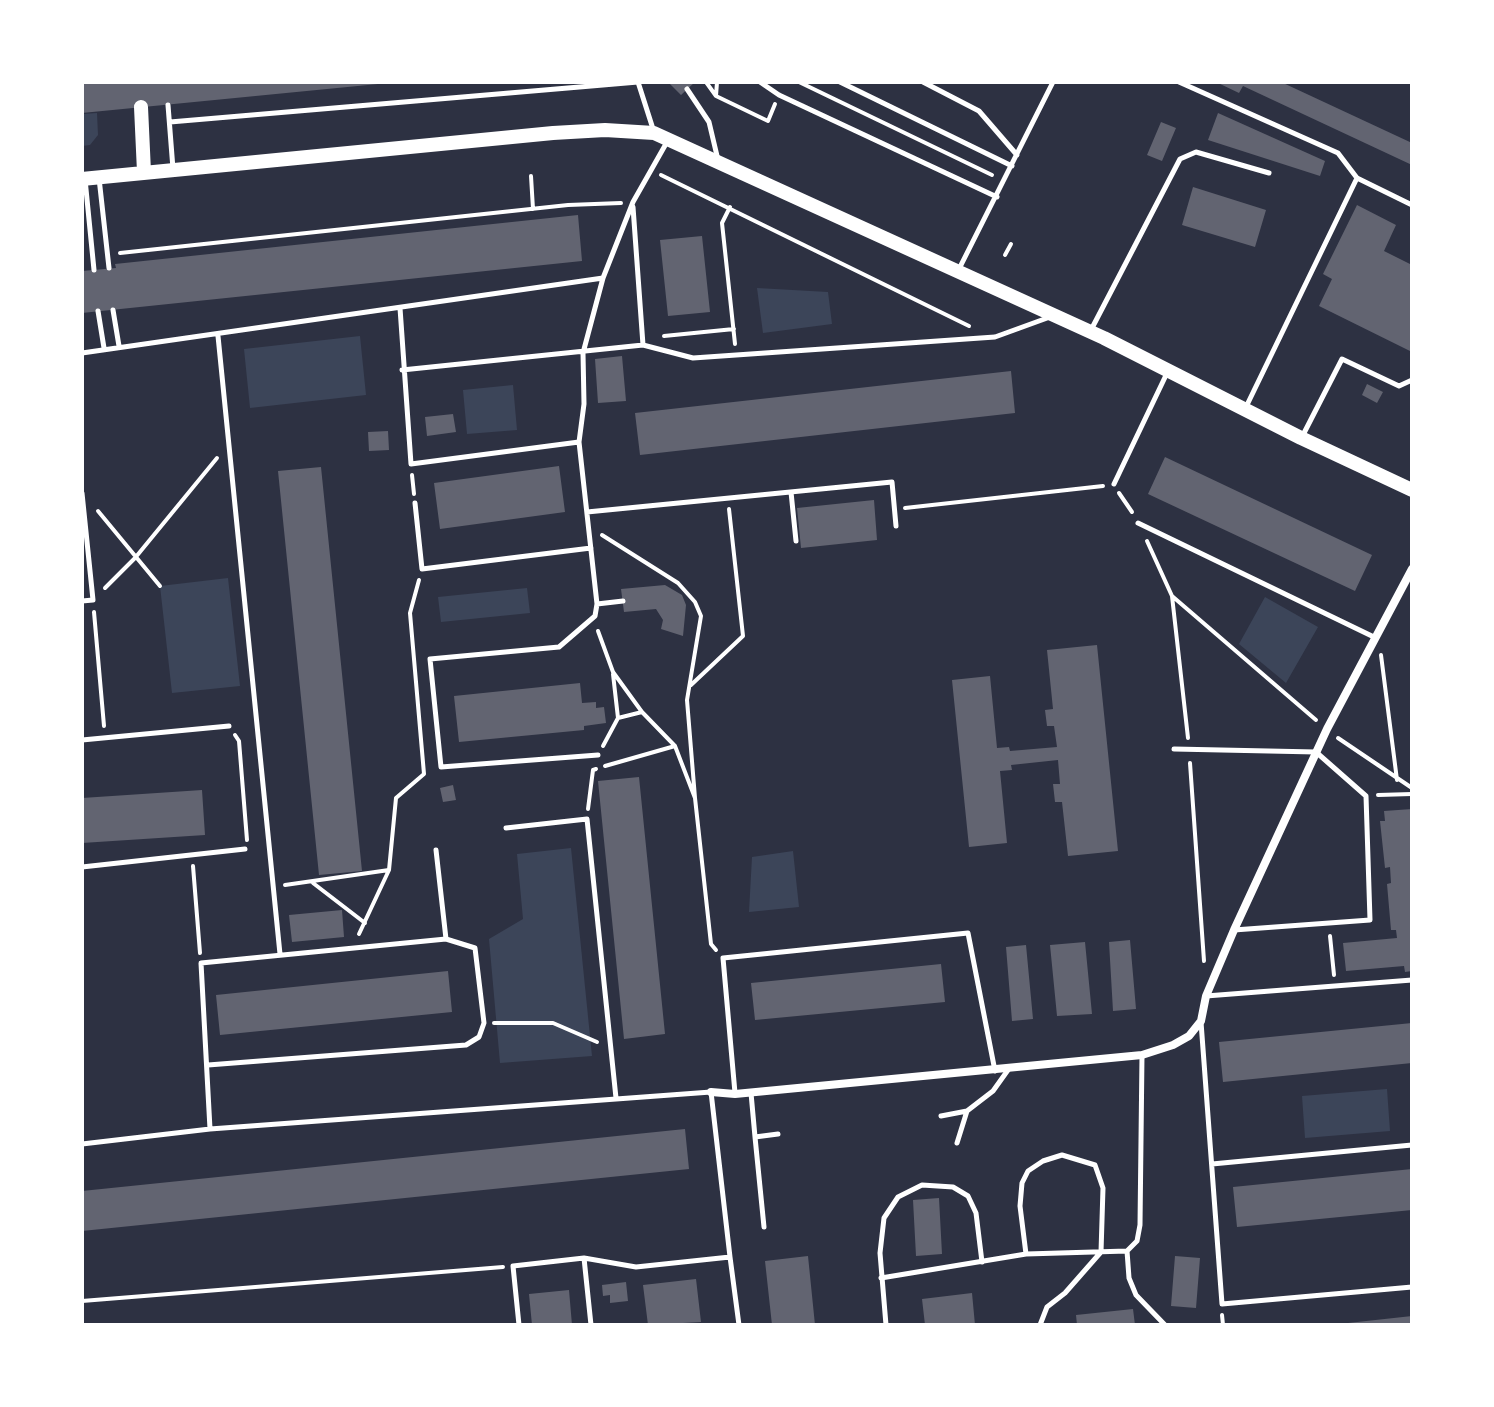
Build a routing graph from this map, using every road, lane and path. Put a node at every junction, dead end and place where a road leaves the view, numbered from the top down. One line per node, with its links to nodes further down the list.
1 (706, 82): 10 (path)
2 (717, 82): 10 (path)
3 (760, 82): 28 (lane)
4 (799, 82): 27 (path)
5 (840, 82): 19 (lane)
6 (923, 82): 17 (lane)
7 (1053, 82): 17 (lane)
8 (1179, 82): 26 (lane)
9 (687, 89): 18 (lane)
10 (716, 96): 13 (path)
11 (168, 105): 14 (lane)
12 (141, 107): 22 (main road)
13 (768, 121)
14 (170, 122): 15 (lane); 20 (lane)
15 (654, 133): 16 (main road); 20 (main road)
16 (670, 138): 18 (main road); 21 (lane)
17 (1017, 155): 19 (lane)
18 (718, 160): 38 (main road)
19 (1012, 166): 27 (lane)
20 (173, 170): 22 (main road)
21 (651, 170): 29 (lane); 31 (path)
22 (144, 172): 25 (main road)
23 (1269, 173): 47 (lane)
24 (531, 176): 32 (path)
25 (89, 178): 35 (lane); 36 (lane)
26 (1357, 178): 30 (lane); 59 (lane)
27 (1004, 181): 28 (lane)
28 (997, 197): 38 (lane)
29 (633, 202): 32 (path); 39 (lane); 50 (lane)
30 (1412, 205)
31 (730, 207): 45 (path); 46 (path)
32 (533, 209): 35 (path)
33 (1011, 244): 34 (path)
34 (1005, 255)
35 (93, 256): 37 (lane)
36 (109, 268)
37 (94, 270)
38 (958, 270): 43 (main road)
39 (603, 278): 40 (lane); 54 (lane)
40 (400, 308): 48 (lane); 56 (lane)
41 (113, 310): 51 (lane)
42 (98, 311): 52 (lane)
43 (1055, 315): 47 (main road); 49 (lane)
44 (971, 318): 45 (path)
45 (968, 325): 49 (path)
46 (734, 329): 50 (path); 55 (path)
47 (1091, 331): 57 (main road)
48 (218, 336): 51 (lane); 62 (lane)
49 (995, 337): 55 (lane)
50 (643, 342): 54 (lane); 55 (lane)
51 (119, 346): 52 (lane)
52 (104, 348): 53 (lane)
53 (82, 353)
54 (583, 353): 56 (lane); 61 (lane)
55 (737, 354)
56 (402, 370): 63 (lane)
57 (1168, 371): 59 (main road); 64 (lane)
58 (1412, 380): 60 (lane)
59 (1245, 409): 60 (main road)
60 (1301, 438): 65 (main road)
61 (579, 442): 63 (lane); 72 (lane)
62 (228, 444): 78 (path); 114 (lane)
63 (411, 464): 70 (path)
64 (1114, 484): 71 (path); 73 (path)
65 (1412, 490)
66 (791, 492): 68 (lane); 71 (lane); 76 (lane)
67 (82, 493): 83 (lane)
68 (728, 499): 72 (lane); 90 (path)
69 (91, 503): 78 (path)
70 (415, 503): 79 (lane)
71 (894, 510): 75 (lane)
72 (587, 512): 74 (lane)
73 (1138, 523): 82 (path); 88 (lane)
74 (589, 526): 77 (lane); 90 (path)
75 (896, 526)
76 (796, 541)
77 (591, 548): 79 (lane); 86 (lane)
78 (135, 558): 81 (path); 83 (path)
79 (422, 569): 112 (path)
80 (1412, 569): 88 (street)
81 (160, 586)
82 (1172, 596): 94 (path); 99 (path)
83 (93, 600): 84 (lane); 95 (path)
84 (82, 601)
85 (623, 601): 86 (lane)
86 (597, 604): 87 (lane)
87 (595, 616): 89 (path); 101 (lane)
88 (1378, 635): 94 (street); 102 (path)
89 (613, 672): 91 (path); 92 (path)
90 (689, 686): 105 (path)
91 (642, 712): 92 (path); 97 (path)
92 (618, 718): 101 (path)
93 (229, 726): 95 (lane); 108 (path)
94 (1327, 729): 100 (street); 102 (path)
95 (105, 737): 96 (lane)
96 (82, 740)
97 (675, 746): 105 (path); 106 (path)
98 (1174, 749): 99 (lane)
99 (1189, 749): 100 (lane); 123 (path)
100 (1316, 752): 104 (lane); 117 (street)
101 (598, 755)
102 (1397, 780): 103 (path)
103 (1412, 791): 104 (path)
104 (1366, 796): 116 (lane)
105 (695, 798): 121 (path)
106 (587, 819): 107 (lane); 129 (lane)
107 (506, 828)
108 (245, 849): 110 (lane)
109 (436, 850): 118 (lane)
110 (192, 856): 111 (lane); 122 (path)
111 (82, 867)
112 (389, 870): 113 (path); 115 (path)
113 (311, 882): 114 (path); 115 (path)
114 (274, 887): 120 (lane)
115 (365, 923): 119 (path)
116 (1329, 923): 117 (lane); 125 (path)
117 (1234, 930): 126 (street)
118 (446, 939): 119 (lane); 128 (lane)
119 (351, 951): 120 (lane)
120 (280, 954): 122 (lane)
121 (723, 958): 133 (lane); 136 (lane)
122 (201, 963): 131 (lane)
123 (1204, 965)
124 (1412, 980): 125 (lane)
125 (1335, 986): 126 (lane)
126 (1206, 996): 127 (street)
127 (1201, 1021): 130 (street); 146 (lane)
128 (484, 1023): 129 (path); 131 (lane)
129 (610, 1047): 137 (lane)
130 (1142, 1055): 132 (street); 148 (lane)
131 (208, 1065): 140 (lane)
132 (1008, 1070): 133 (street); 138 (lane)
133 (995, 1071): 135 (street)
134 (711, 1092): 136 (street); 137 (lane); 151 (lane)
135 (751, 1092): 136 (street); 142 (lane)
136 (735, 1094)
137 (616, 1098): 140 (lane)
138 (967, 1111): 139 (lane); 143 (lane)
139 (941, 1116)
140 (210, 1129): 144 (lane)
141 (778, 1134): 142 (lane)
142 (755, 1137): 147 (lane)
143 (957, 1143)
144 (82, 1144)
145 (1412, 1145): 146 (lane)
146 (1212, 1164): 156 (lane)
147 (764, 1227)
148 (1127, 1251): 149 (lane); 163 (lane)
149 (1101, 1252): 150 (lane); 150 (lane); 162 (lane)
150 (1026, 1254): 153 (lane)
151 (730, 1257): 152 (lane); 160 (lane)
152 (584, 1258): 154 (lane); 159 (lane)
153 (982, 1262): 155 (lane); 155 (lane)
154 (513, 1266): 157 (path); 158 (lane)
155 (881, 1278): 161 (lane)
156 (1412, 1287)
157 (82, 1301)
158 (519, 1325)
159 (591, 1325)
160 (739, 1325)
161 (886, 1325)
162 (1040, 1325)
163 (1165, 1325)

